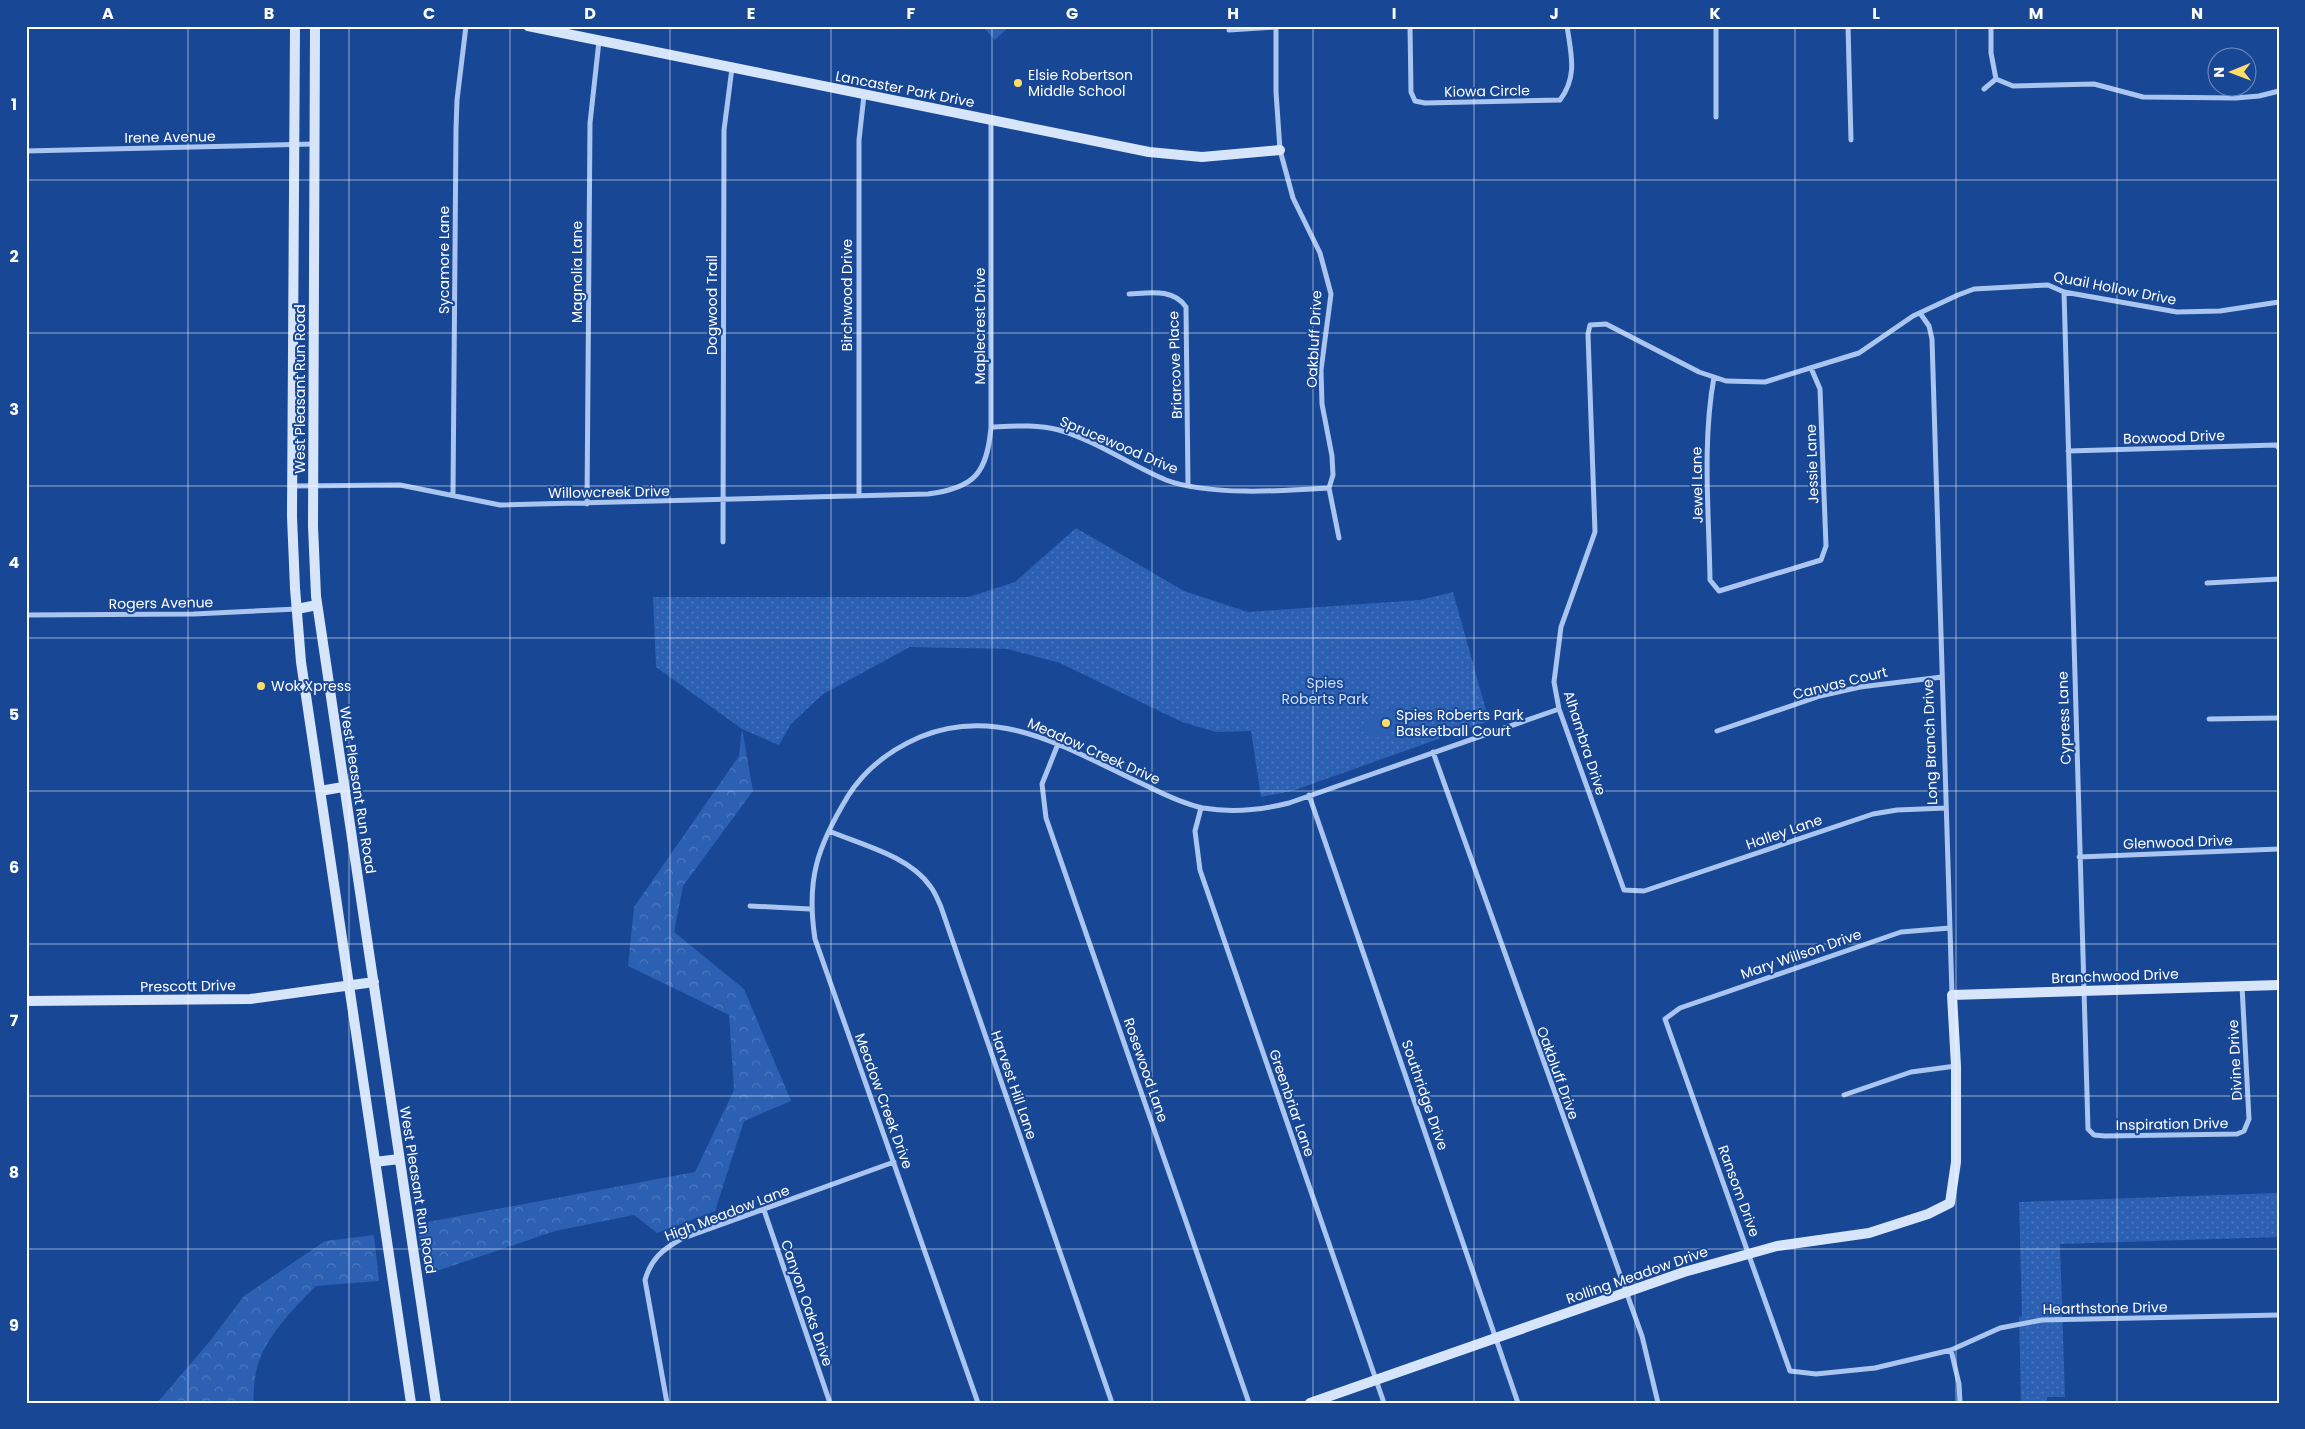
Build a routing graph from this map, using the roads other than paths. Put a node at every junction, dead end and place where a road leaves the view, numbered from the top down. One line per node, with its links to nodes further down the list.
1 (295, 26): 22 (main road, West Pleasant Run Road)
2 (315, 26): 21 (main road, West Pleasant Run Road)
3 (466, 26): 39 (street, Sycamore Lane)
4 (528, 26): 12 (main road, Lancaster Park Drive)
5 (1410, 26): 6 (street, Kiowa Circle)
6 (1567, 26)
7 (1716, 26): 18 (street)
8 (1848, 26): 20 (street)
9 (1991, 26): 14 (street)
10 (1276, 27): 11 (street, Oakbluff Drive); 23 (street, Oakbluff Drive)
11 (1230, 30)
12 (599, 41): 13 (main road, Lancaster Park Drive); 43 (street, Magnolia Lane)
13 (732, 68): 17 (main road, Lancaster Park Drive); 42 (street, Dogwood Trail)
14 (1996, 79): 15 (street); 16 (street)
15 (1984, 90)
16 (2279, 92)
17 (864, 95): 19 (main road, Lancaster Park Drive); 41 (street, Birchwood Drive)
18 (1716, 117)
19 (991, 120): 23 (main road, Lancaster Park Drive); 32 (street, Maplecrest Drive)
20 (1851, 140)
21 (313, 144): 22 (street, Irene Avenue); 37 (main road, West Pleasant Run Road)
22 (293, 145): 24 (street, Irene Avenue); 36 (main road, West Pleasant Run Road)
23 (1280, 150): 38 (street, Oakbluff Drive)
24 (26, 151)
25 (2064, 292): 27 (street, Quail Hollow Drive); 28 (street, Quail Hollow Drive); 34 (street, Cypress Lane)
26 (1129, 294): 35 (street, Briarcove Place)
27 (2279, 302)
28 (1920, 313): 30 (street, Quail Hollow Drive); 52 (street, Long Branch Drive)
29 (1590, 325): 31 (street, Quail Hollow Drive); 53 (street, Alhambra Drive)
30 (1811, 368): 31 (street, Quail Hollow Drive); 48 (street, Jessie Lane)
31 (1714, 377): 48 (street, Jewel Lane)
32 (991, 426): 35 (street, Sprucewood Drive); 40 (street, Maplecrest Drive)
33 (2279, 448): 34 (street, Boxwood Drive)
34 (2068, 451): 66 (street, Cypress Lane)
35 (1188, 485): 38 (street, Sprucewood Drive)
36 (292, 486): 37 (street, Willowcreek Drive); 50 (main road, West Pleasant Run Road)
37 (314, 486): 39 (street, Willowcreek Drive); 49 (main road, West Pleasant Run Road)
38 (1329, 488): 44 (street, Oakbluff Drive)
39 (453, 494): 43 (street, Willowcreek Drive)
40 (928, 494): 41 (street, Willowcreek Drive)
41 (858, 495): 42 (street, Willowcreek Drive)
42 (722, 500): 43 (street, Willowcreek Drive); 45 (street, Dogwood Trail)
43 (587, 504)
44 (1340, 538)
45 (723, 542)
46 (2279, 579): 47 (street)
47 (2207, 583)
48 (1719, 591)
49 (317, 605): 50 (main road); 59 (main road, West Pleasant Run Road)
50 (297, 609): 51 (street, Rogers Avenue); 60 (main road, West Pleasant Run Road)
51 (26, 615)
52 (1942, 677): 56 (street, Canvas Court); 63 (street, Long Branch Drive)
53 (1559, 709): 58 (street, Meadow Creek Drive); 67 (street, Alhambra Drive)
54 (2279, 718): 55 (street)
55 (2209, 719)
56 (1717, 731)
57 (1058, 744): 62 (street, Meadow Creek Drive); 64 (street, Meadow Creek Drive); 101 (street, Rosewood Lane)
58 (1433, 752): 61 (street, Meadow Creek Drive); 89 (street, Oakbluff Drive)
59 (343, 787): 60 (main road); 71 (main road, West Pleasant Run Road)
60 (320, 791): 73 (main road, West Pleasant Run Road)
61 (1309, 795): 62 (street, Meadow Creek Drive); 91 (street, Southridge Drive)
62 (1201, 808): 94 (street, Greenbriar Lane)
63 (1946, 808): 67 (street, Halley Lane); 70 (street, Long Branch Drive)
64 (829, 831): 69 (street, Meadow Creek Drive); 100 (street, Harvest Hill Lane)
65 (2279, 849): 66 (street, Glenwood Drive)
66 (2079, 856): 75 (street, Cypress Lane)
67 (1633, 892)
68 (750, 906): 69 (street)
69 (810, 909): 85 (street, Meadow Creek Drive)
70 (1950, 928): 76 (street, Long Branch Drive); 78 (street, Mary Willson Drive)
71 (374, 982): 73 (main road, Prescott Drive); 83 (main road, West Pleasant Run Road)
72 (2279, 985): 74 (main road, Branchwood Drive)
73 (349, 986): 77 (main road, Prescott Drive); 84 (main road, West Pleasant Run Road)
74 (2242, 986): 75 (main road, Branchwood Drive); 81 (street, Divine Drive)
75 (2083, 991): 76 (main road, Branchwood Drive); 82 (street, Cypress Lane)
76 (1952, 995): 79 (main road, Long Branch Drive)
77 (26, 1001)
78 (1665, 1019): 88 (street, Ransom Drive)
79 (1956, 1066): 80 (street); 86 (main road, Long Branch Drive)
80 (1844, 1095)
81 (2244, 1131): 82 (street, Inspiration Drive)
82 (2099, 1135)
83 (399, 1159): 84 (main road); 96 (main road, West Pleasant Run Road)
84 (375, 1162): 95 (main road, West Pleasant Run Road)
85 (894, 1162): 87 (street, High Meadow Lane); 99 (street, Meadow Creek Drive)
86 (1954, 1173): 88 (main road, Rolling Meadow Drive)
87 (764, 1210): 97 (street, High Meadow Lane); 98 (street, Canyon Oaks Drive)
88 (1749, 1254): 89 (main road, Rolling Meadow Drive); 93 (street, Ransom Drive)
89 (1625, 1293): 91 (main road, Rolling Meadow Drive); 105 (street, Oakbluff Drive)
90 (2279, 1316): 92 (street, Hearthstone Drive)
91 (1498, 1338): 94 (main road, Rolling Meadow Drive); 104 (street, Southridge Drive)
92 (1951, 1350): 93 (street, Hearthstone Drive); 106 (street)
93 (1790, 1371)
94 (1376, 1380): 102 (main road, Rolling Meadow Drive); 103 (street, Greenbriar Lane)
95 (411, 1403)
96 (436, 1403)
97 (667, 1403)
98 (830, 1403)
99 (978, 1403)
100 (1112, 1403)
101 (1248, 1403)
102 (1310, 1403)
103 (1384, 1403)
104 (1518, 1403)
105 (1658, 1403)
106 (1960, 1403)

